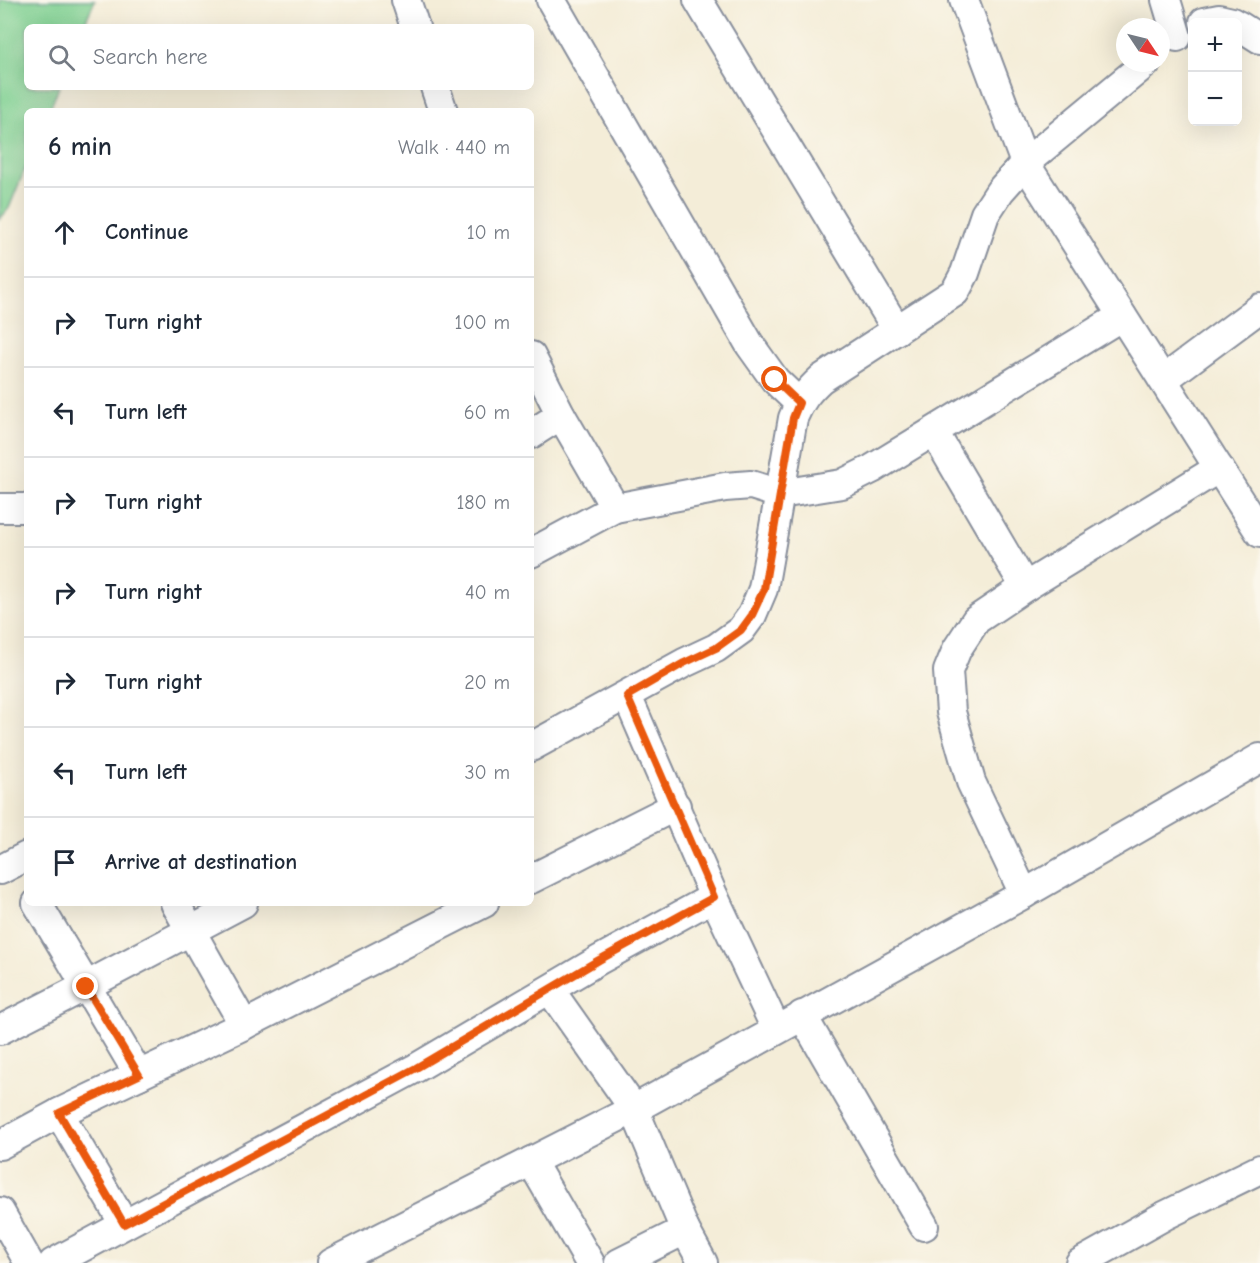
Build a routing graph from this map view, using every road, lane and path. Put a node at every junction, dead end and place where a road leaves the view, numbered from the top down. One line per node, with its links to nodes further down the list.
1 (406, 0): 6 (street)
2 (551, 0): 19 (street)
3 (698, 0): 16 (street)
4 (964, 0): 13 (street)
5 (1166, 0): 8 (street)
6 (414, 24)
7 (1242, 28): 9 (street)
8 (1177, 39)
9 (1260, 39)
10 (1135, 72): 13 (street)
11 (436, 90): 12 (street)
12 (442, 108)
13 (1025, 163): 15 (street); 16 (street)
14 (1260, 308): 18 (street)
15 (1122, 316): 18 (street); 22 (street)
16 (897, 330): 19 (street)
17 (534, 362): 20 (street)
18 (1163, 380): 23 (street)
19 (799, 403): 24 (street)
20 (561, 415): 21 (street); 27 (street)
21 (534, 432)
22 (934, 432): 24 (street); 30 (street)
23 (1219, 468): 28 (street); 30 (street)
24 (780, 494): 27 (street); 31 (street)
25 (0, 508): 26 (street)
26 (24, 508)
27 (615, 508): 29 (street)
28 (1260, 533)
29 (534, 551)
30 (1026, 587): 36 (street)
31 (627, 696): 32 (street); 34 (street)
32 (534, 745)
33 (1260, 758): 36 (street)
34 (676, 806): 35 (street); 37 (street)
35 (534, 877)
36 (1024, 894): 45 (street)
37 (714, 897): 44 (street); 47 (street)
38 (39, 906): 43 (street)
39 (177, 906): 42 (street)
40 (238, 906): 42 (street)
41 (478, 906): 46 (street)
42 (190, 932): 43 (street); 46 (street)
43 (86, 987): 48 (street); 49 (street)
44 (550, 990): 50 (street); 56 (street)
45 (802, 1015): 47 (street); 57 (street)
46 (244, 1024): 49 (street)
47 (776, 1029): 50 (street)
48 (0, 1030)
49 (139, 1075): 51 (street)
50 (634, 1109): 53 (street); 58 (street)
51 (59, 1113): 52 (street); 56 (street)
52 (0, 1144)
53 (531, 1161): 61 (street); 62 (street)
54 (1260, 1169): 65 (street)
55 (0, 1212): 59 (street)
56 (124, 1224): 60 (street)
57 (924, 1226)
58 (685, 1230): 63 (street); 64 (street)
59 (29, 1263)
60 (53, 1263)
61 (331, 1263)
62 (590, 1263)
63 (619, 1263)
64 (703, 1263)
65 (1080, 1263)

